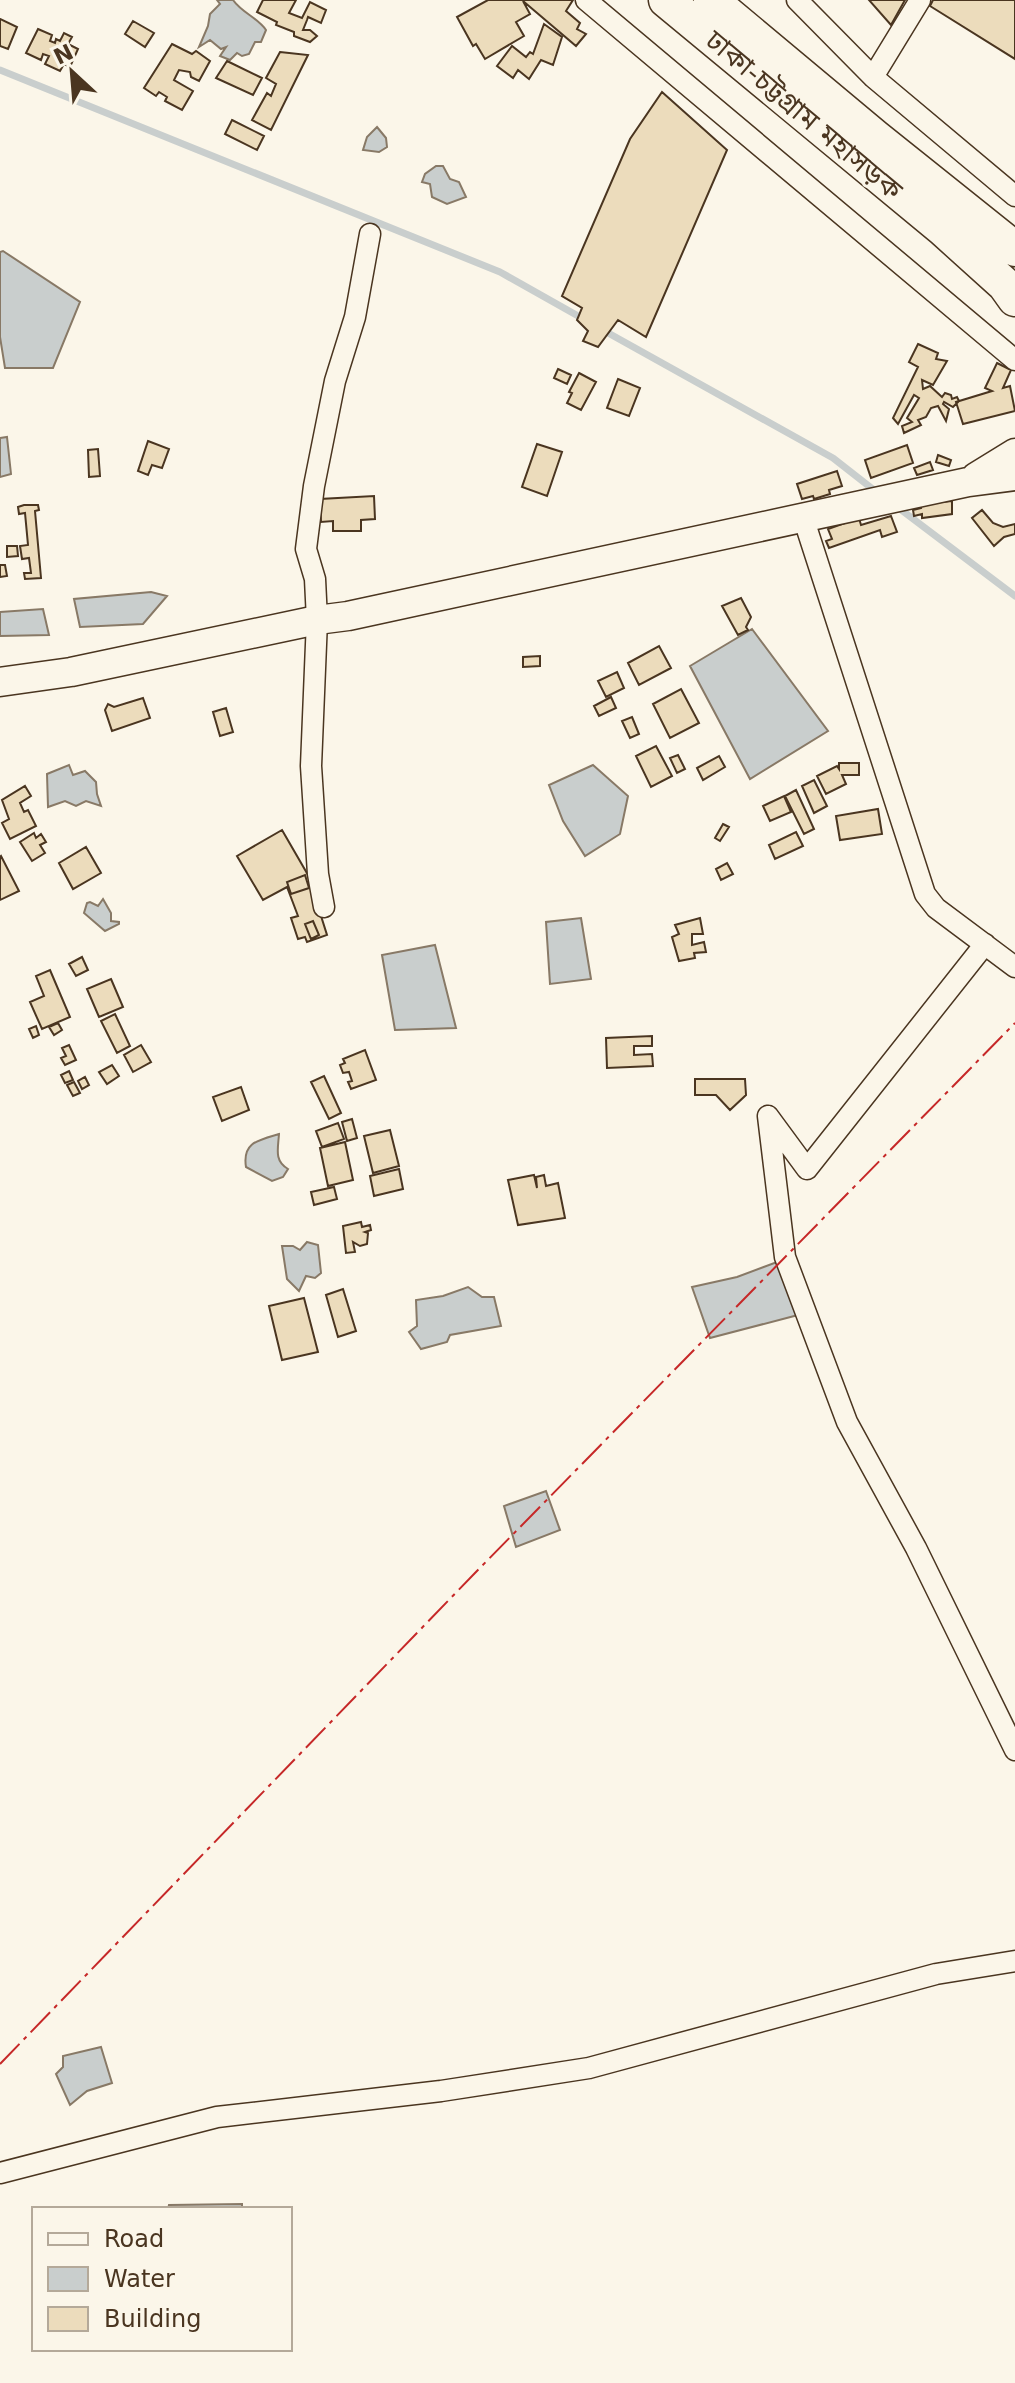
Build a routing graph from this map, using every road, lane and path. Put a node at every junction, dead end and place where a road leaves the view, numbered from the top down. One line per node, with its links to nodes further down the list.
1 (586, 0): 12 (street)
2 (666, 0): 8 (highway, ঢাকা-চট্টগ্রাম মহাসড়ক)
3 (711, 0): 8 (highway, ঢাকা-চট্টগ্রাম মহাসড়ক)
4 (797, 0): 6 (street)
5 (920, 0): 6 (street)
6 (873, 77): 7 (street)
7 (1015, 196)
8 (952, 218): 10 (highway); 11 (highway)
9 (370, 234): 17 (street)
10 (1015, 249)
11 (1015, 299)
12 (1015, 360)
13 (1015, 453): 15 (main road)
14 (1015, 476): 15 (main road)
15 (968, 482): 16 (main road)
16 (803, 517): 17 (main road); 20 (street)
17 (317, 620): 18 (main road); 19 (street)
18 (0, 682)
19 (324, 907)
20 (985, 944): 21 (street); 22 (street)
21 (1015, 967)
22 (1015, 1750)
23 (1015, 1961): 24 (street)
24 (0, 2173)

